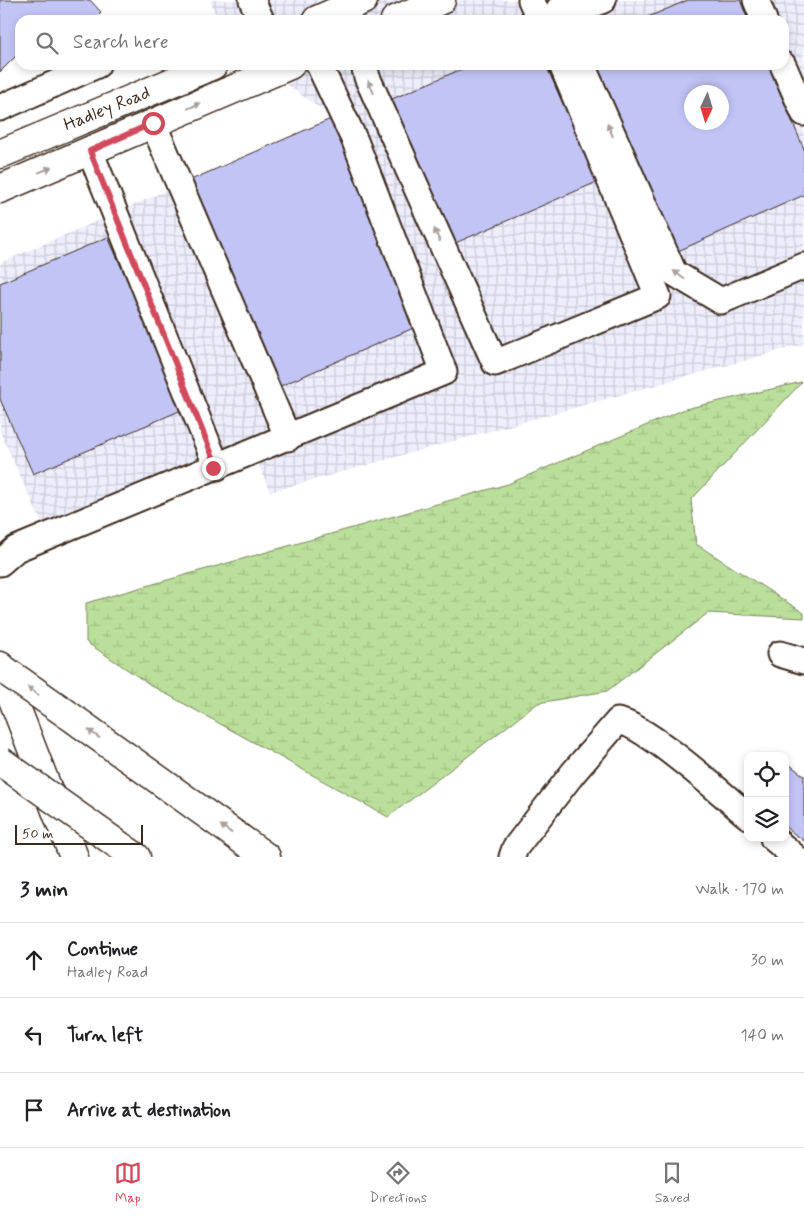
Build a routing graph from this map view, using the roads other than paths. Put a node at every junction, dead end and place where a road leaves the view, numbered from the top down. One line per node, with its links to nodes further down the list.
1 (252, 0): 8 (street)
2 (363, 0): 9 (main road)
3 (441, 0): 10 (main road)
4 (531, 0): 7 (street)
5 (603, 0): 7 (street)
6 (756, 0): 11 (street)
7 (555, 12)
8 (259, 15)
9 (328, 15)
10 (406, 15)
11 (762, 15)
12 (86, 70): 20 (street)
13 (201, 70): 24 (main road, Hadley Road)
14 (278, 70): 22 (main road, Hadley Road, one-way to 14)
15 (321, 70): 27 (street)
16 (365, 70): 17 (street, one-way to 16)
17 (564, 70)
18 (584, 70): 26 (street, one-way to 18)
19 (785, 70): 21 (street)
20 (0, 108)
21 (804, 113)
22 (153, 123): 23 (main road, Hadley Road); 27 (street)
23 (90, 151): 25 (main road, Hadley Road, one-way to 23); 28 (street)
24 (0, 153)
25 (0, 189)
26 (804, 266)
27 (288, 438): 28 (street)
28 (217, 467): 29 (street)
29 (5, 552)
30 (780, 654): 31 (street)
31 (804, 661)
32 (0, 666): 37 (main road); 38 (main road, one-way to 32, bridge)
33 (0, 761): 36 (main road, bridge)
34 (744, 813): 39 (street)
35 (778, 842): 40 (street)
36 (128, 851)
37 (74, 857)
38 (266, 857)
39 (512, 857)
40 (795, 857)

